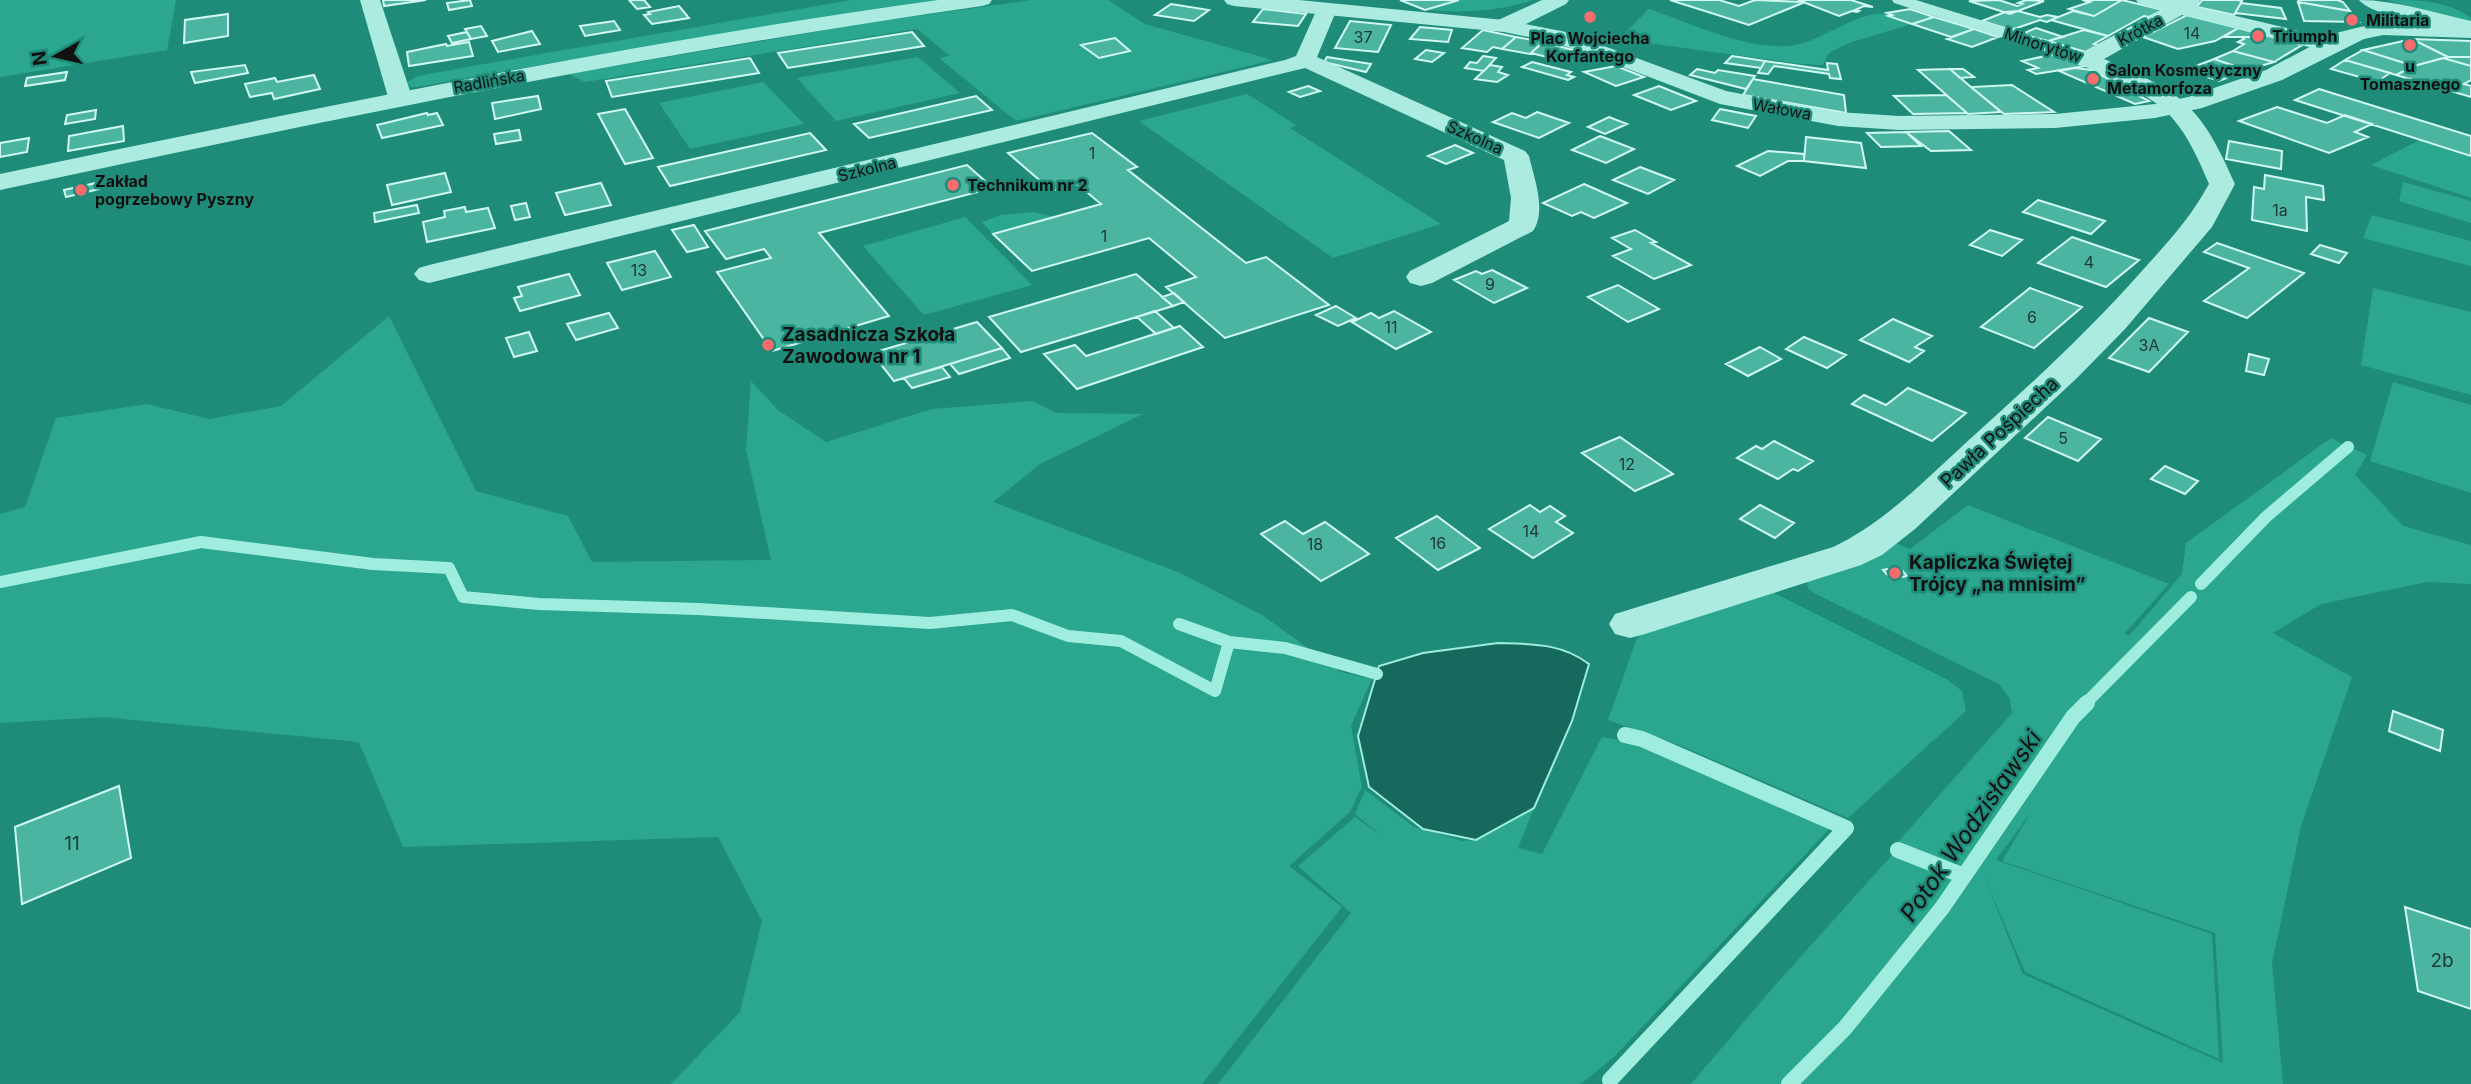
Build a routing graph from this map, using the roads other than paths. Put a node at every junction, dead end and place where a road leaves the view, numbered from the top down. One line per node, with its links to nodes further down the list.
1 (369, 0): 17 (street)
2 (982, 0): 17 (street, Radlińska)
3 (1234, 0): 9 (street, Wałowa)
4 (1559, 0): 11 (street)
5 (1900, 0): 15 (street, Minorytów)
6 (2146, 0): 8 (street)
7 (2367, 1): 10 (street)
8 (2186, 4): 14 (street); 15 (street, Krótka)
9 (1327, 9): 11 (street, Wałowa); 16 (street)
10 (2396, 11): 12 (street); 13 (street)
11 (1504, 26): 18 (street, Wałowa)
12 (2383, 29): 13 (street); 14 (street, Wałowa)
13 (2471, 30)
14 (2329, 45): 18 (street, Wałowa)
15 (2087, 59): 18 (street, Minorytów)
16 (1305, 60): 20 (street, Szkolna); 21 (street, Szkolna)
17 (400, 97): 19 (street, Radlińska)
18 (2178, 107): 22 (street, Pawła Pośpiecha)
19 (0, 182)
20 (429, 274)
21 (1421, 277)
22 (1630, 624)

